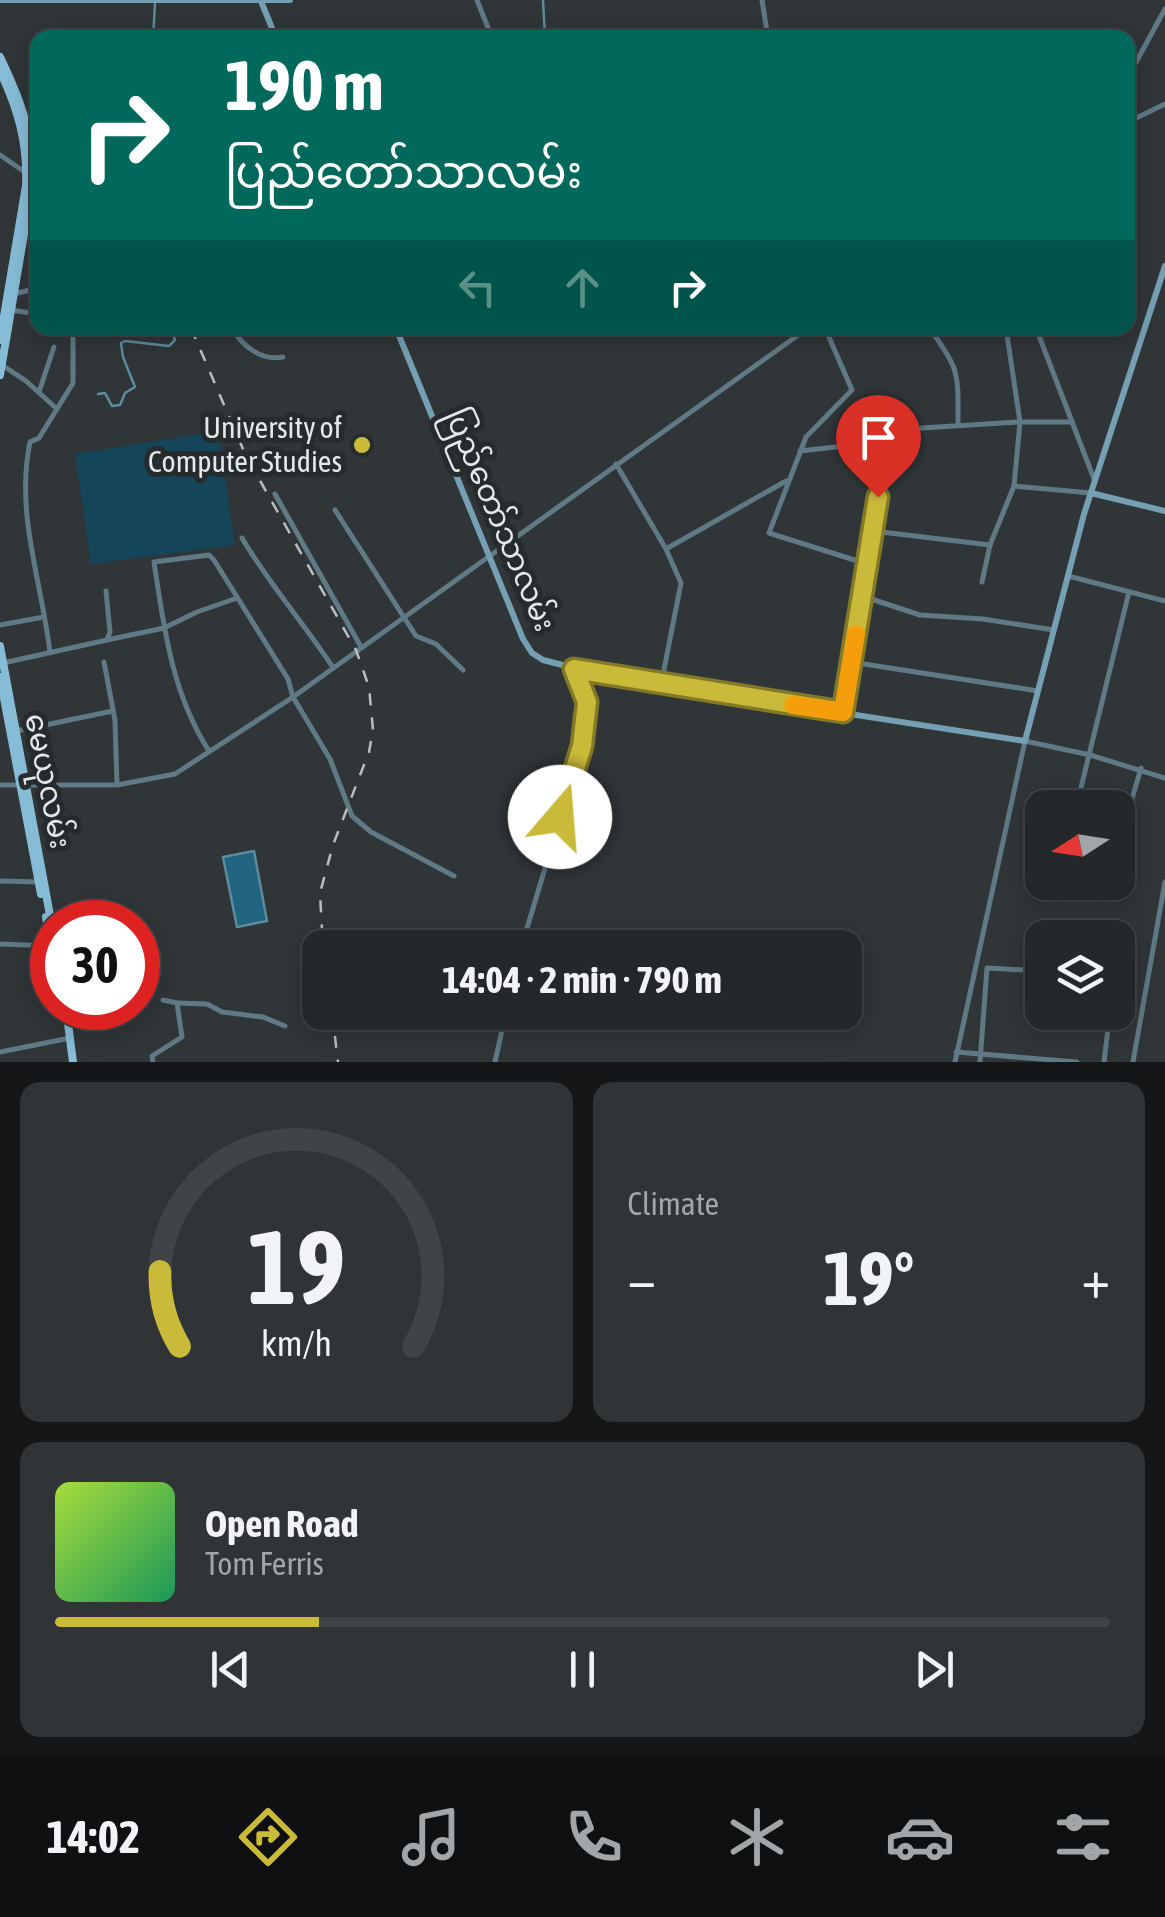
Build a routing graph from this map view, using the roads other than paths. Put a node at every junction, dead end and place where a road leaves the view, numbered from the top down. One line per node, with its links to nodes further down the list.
1 (1, 0): 7 (street)
2 (261, 0): 3 (street); 6 (street); 9 (street)
3 (290, 0)
4 (476, 0): 10 (street)
5 (762, 0): 11 (street)
6 (172, 1): 7 (street)
7 (149, 2)
8 (1165, 9): 13 (street)
9 (273, 30)
10 (489, 30)
11 (767, 30)
12 (0, 57): 17 (main road)
13 (1135, 64)
14 (0, 71): 19 (main road)
15 (1165, 104): 16 (street)
16 (1135, 119)
17 (30, 150)
18 (0, 155): 20 (street)
19 (30, 167)
20 (30, 176)
21 (30, 188): 23 (main road)
22 (0, 260): 23 (street)
23 (16, 264): 27 (main road); 38 (main road)
24 (1165, 266): 25 (street)
25 (1163, 279): 51 (street)
26 (30, 290): 27 (street)
27 (14, 294): 28 (main road)
28 (11, 310): 29 (street); 41 (main road)
29 (30, 313)
30 (73, 335): 43 (street)
31 (236, 335): 40 (street)
32 (399, 335): 61 (street, ပြည်တော်သာလမ်း)
33 (798, 335): 49 (street)
34 (828, 335): 48 (street)
35 (936, 335): 46 (street)
36 (1007, 335): 44 (street)
37 (1039, 335): 45 (street)
38 (0, 340)
39 (54, 347): 42 (street)
40 (283, 357)
41 (1, 370): 42 (street)
42 (38, 392): 43 (street)
43 (56, 409): 70 (street)
44 (1020, 422): 45 (street); 46 (street); 52 (street)
45 (1072, 422): 51 (street)
46 (958, 425): 47 (street)
47 (871, 443): 48 (street); 57 (street)
48 (800, 450): 50 (street)
49 (616, 464): 60 (street); 61 (street)
50 (787, 481): 60 (street); 62 (street)
51 (1095, 481): 53 (street)
52 (1014, 486): 53 (street); 59 (street)
53 (1091, 493): 56 (street); 63 (street)
54 (276, 494): 77 (street)
55 (334, 510): 71 (street)
56 (1165, 511)
57 (874, 531): 59 (street); 62 (street)
58 (242, 538): 82 (street)
59 (990, 545): 64 (street)
60 (666, 549): 86 (street)
61 (489, 553): 71 (street); 83 (street, ပြည်တော်သာလမ်း)
62 (867, 564): 67 (street)
63 (1068, 576): 66 (street); 74 (street)
64 (982, 582)
65 (106, 591): 75 (street)
66 (1128, 592): 69 (street); 94 (street)
67 (862, 596): 74 (street); 80 (street)
68 (236, 598): 73 (street); 73 (street); 88 (street)
69 (1165, 601)
70 (44, 617): 72 (street); 78 (street)
71 (402, 617): 77 (street); 84 (street)
72 (0, 625)
73 (164, 628): 75 (street); 93 (street)
74 (1054, 630): 87 (street)
75 (107, 640): 78 (street)
76 (0, 646): 81 (main road, မေယုလမ်း)
77 (361, 647): 82 (street)
78 (50, 652): 81 (street)
79 (104, 662): 89 (street)
80 (851, 662): 87 (street); 90 (street)
81 (3, 663): 91 (main road, မေယုလမ်း)
82 (332, 666): 88 (street)
83 (574, 669): 86 (street, ပြည်တော်သာလမ်း); 109 (street)
84 (462, 670)
85 (0, 677): 98 (main road, မေယုလမ်း)
86 (661, 685): 90 (street, ပြည်တော်သာလမ်း)
87 (1038, 691): 92 (street)
88 (293, 696): 93 (street); 102 (street)
89 (114, 712): 91 (street); 99 (street)
90 (843, 712): 92 (street, ပြည်တော်သာလမ်း)
91 (16, 731): 98 (main road, မေယုလမ်း)
92 (1026, 740): 94 (street); 122 (street)
93 (210, 750): 99 (street)
94 (1090, 755): 95 (street); 100 (street)
95 (1140, 768): 96 (street); 101 (street)
96 (1165, 778)
97 (0, 785): 98 (street)
98 (23, 785): 99 (street); 104 (main road, မေယုလမ်း); 107 (main road, မေယုလမ်း)
99 (117, 785)
100 (1081, 790)
101 (1134, 790)
102 (454, 876)
103 (0, 882): 104 (street)
104 (39, 882): 106 (main road, မေယုလမ်း)
105 (1165, 882): 108 (street)
106 (42, 900)
107 (47, 900)
108 (1163, 904): 131 (street)
109 (526, 930)
110 (0, 944): 111 (street)
111 (30, 947)
112 (1025, 970): 123 (street)
113 (162, 1000): 114 (street)
114 (177, 1004): 115 (street); 125 (street)
115 (285, 1026)
116 (65, 1030): 120 (main road)
117 (66, 1030): 124 (main road)
118 (502, 1030): 126 (street)
119 (1108, 1030): 130 (street)
120 (65, 1039): 121 (street); 124 (main road)
121 (0, 1052)
122 (956, 1052): 123 (street); 127 (street)
123 (980, 1054): 128 (street); 129 (street)
124 (70, 1062)
125 (153, 1062)
126 (495, 1062)
127 (955, 1062)
128 (980, 1062)
129 (1077, 1062)
130 (1104, 1062)
131 (1133, 1062)

